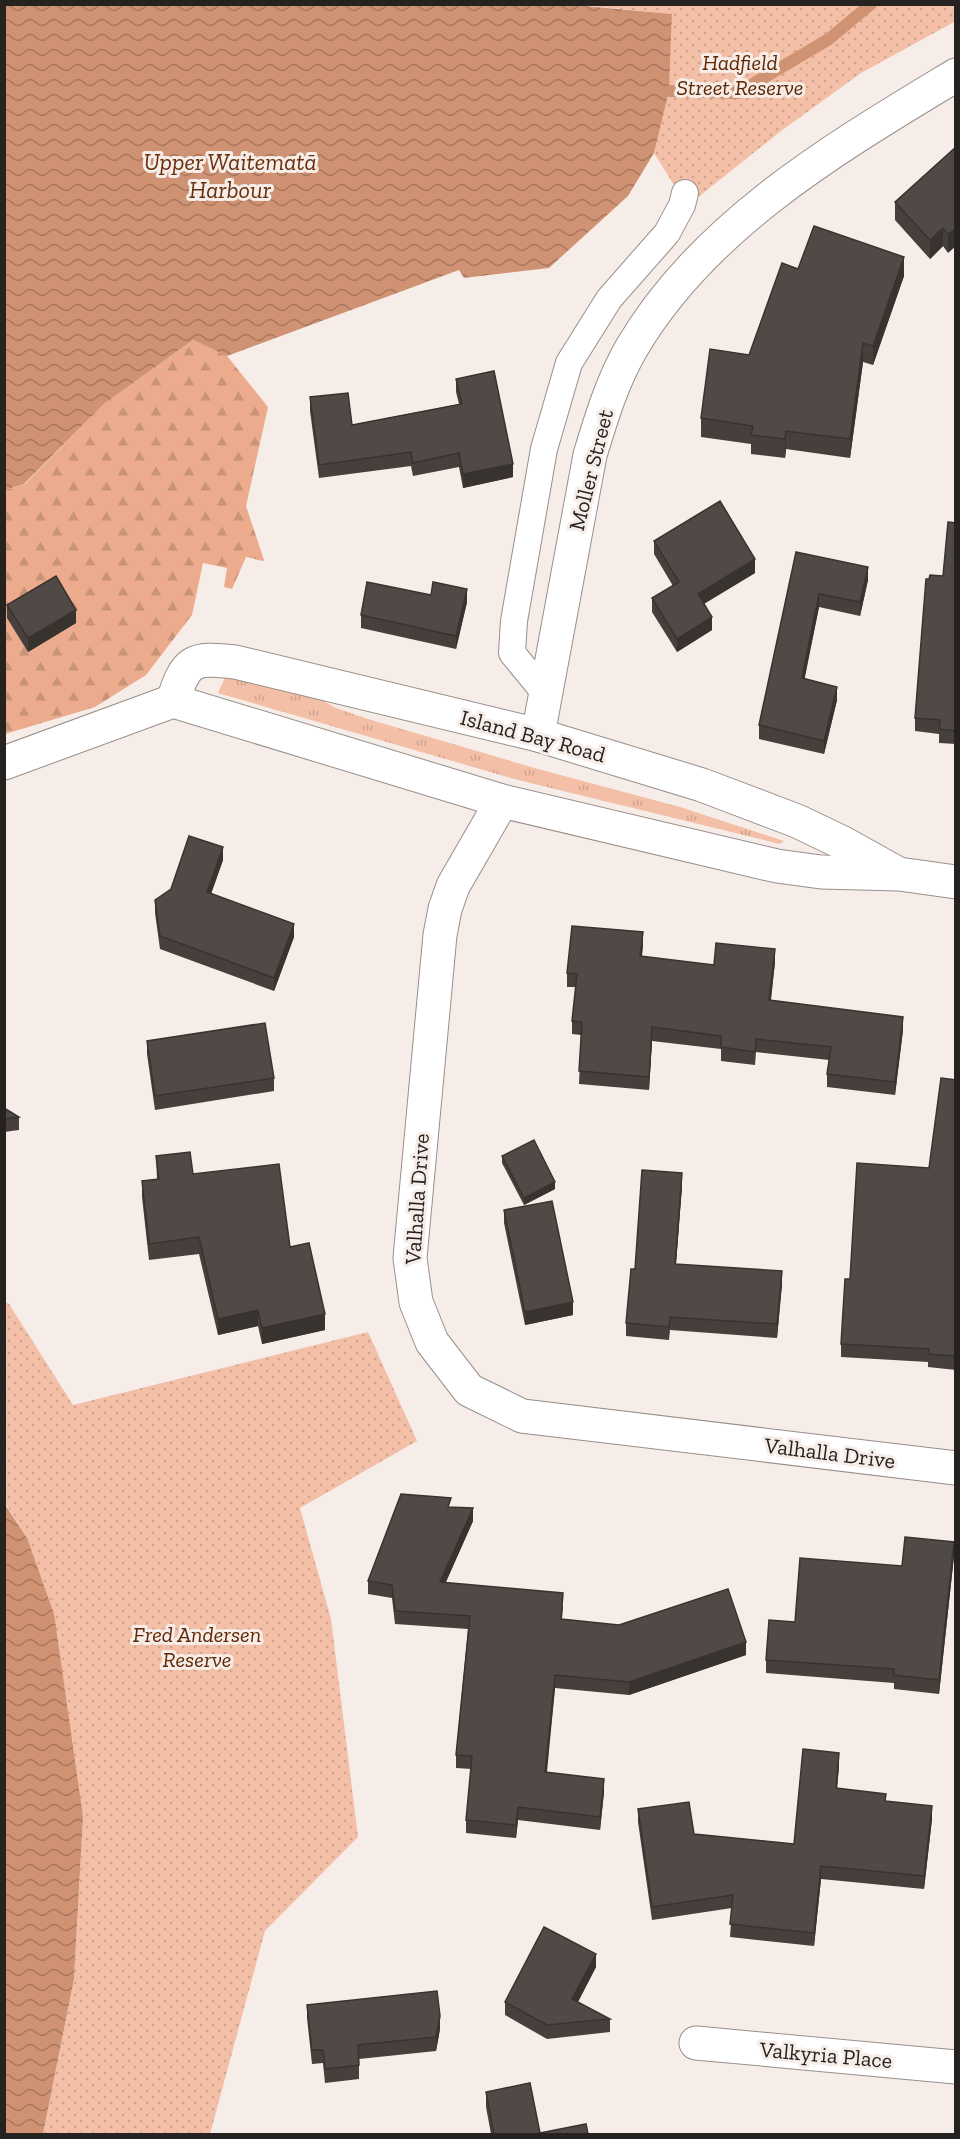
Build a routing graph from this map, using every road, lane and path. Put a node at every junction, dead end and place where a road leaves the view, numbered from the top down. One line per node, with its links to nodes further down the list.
1 (956, 75): 3 (street, Moller Street)
2 (685, 193): 3 (lane)
3 (545, 693): 5 (street, Moller Street)
4 (173, 701): 5 (street, Island Bay Road); 6 (street); 7 (street, Island Bay Road)
5 (538, 735): 8 (street, Island Bay Road)
6 (4, 764)
7 (502, 801): 8 (street, Island Bay Road); 10 (street, Valhalla Drive)
8 (899, 874): 9 (street, Island Bay Road)
9 (956, 882)
10 (956, 1468)
11 (696, 2043): 12 (street, Valkyria Place)
12 (956, 2067)

